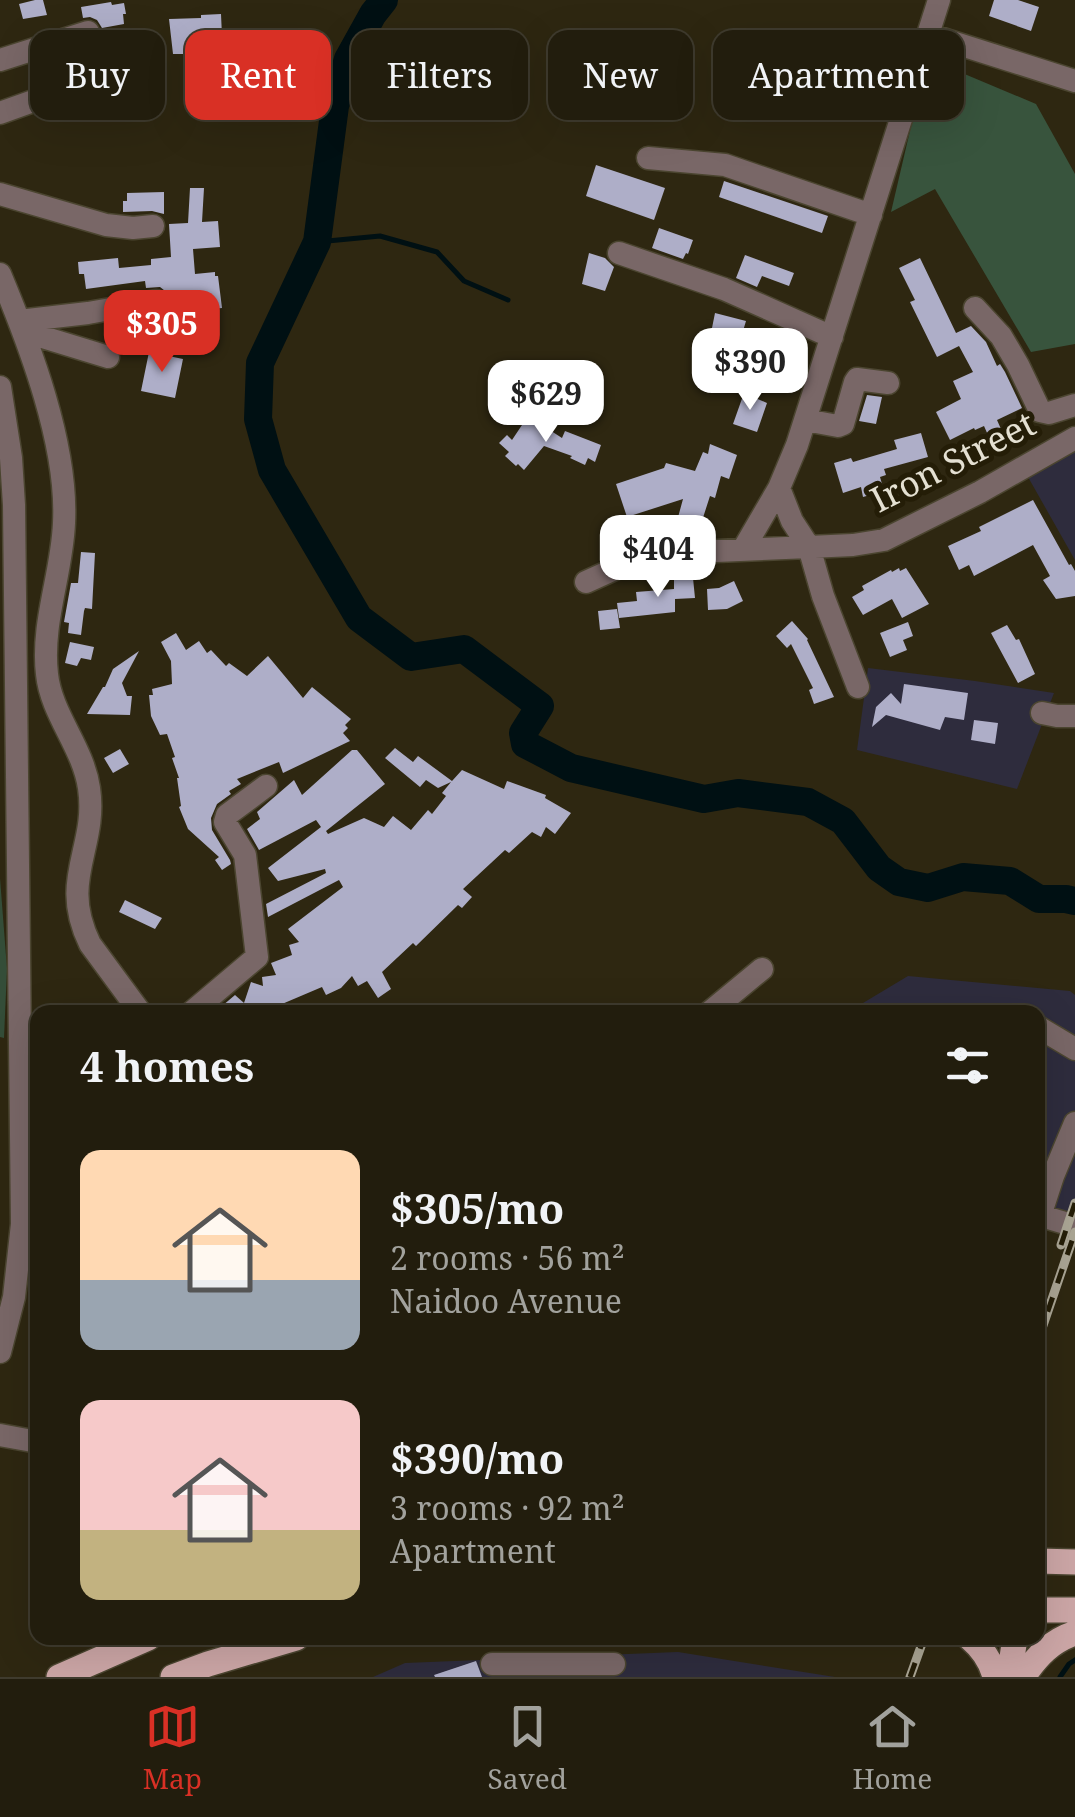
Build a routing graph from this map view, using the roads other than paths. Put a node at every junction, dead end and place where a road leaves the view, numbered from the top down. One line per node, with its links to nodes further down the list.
1 (939, 0): 2 (street)
2 (931, 30)
3 (964, 45): 6 (street)
4 (30, 50): 5 (street)
5 (0, 60)
6 (1075, 81)
7 (30, 101): 8 (street)
8 (0, 112)
9 (902, 120): 12 (street)
10 (648, 158): 12 (street)
11 (0, 194): 13 (street)
12 (871, 216): 19 (street)
13 (153, 226)
14 (619, 252): 19 (street)
15 (0, 274): 18 (street)
16 (156, 301): 18 (street)
17 (975, 308): 23 (street)
18 (21, 326): 20 (street); 35 (street)
19 (832, 337): 24 (street)
20 (108, 357)
21 (888, 382): 24 (street)
22 (0, 387): 41 (street)
23 (1075, 406)
24 (805, 420): 26 (street)
25 (1075, 438): 27 (street, Iron Street)
26 (780, 488): 27 (street); 28 (street)
27 (809, 547): 28 (street, Iron Street); 30 (street)
28 (744, 548): 29 (street, Iron Street)
29 (586, 582)
30 (858, 687)
31 (1042, 712): 32 (street)
32 (1075, 716)
33 (266, 786): 36 (street)
34 (762, 970): 37 (street)
35 (135, 1005)
36 (200, 1005)
37 (719, 1005)
38 (1045, 1031): 39 (street)
39 (1075, 1049)
40 (1075, 1122): 42 (street)
41 (10, 1150): 45 (street)
42 (1045, 1199)
43 (1045, 1218): 44 (street)
44 (1075, 1226)
45 (0, 1352)
46 (0, 1435): 47 (street)
47 (30, 1441)
48 (1045, 1562): 49 (main road)
49 (1075, 1562)
50 (1045, 1610): 51 (main road)
51 (1075, 1610)
52 (1075, 1633): 64 (main road)
53 (132, 1645): 60 (main road)
54 (272, 1645): 61 (main road)
55 (978, 1645): 62 (main road)
56 (1014, 1645): 63 (main road)
57 (492, 1664): 59 (street)
58 (614, 1664): 59 (street)
59 (564, 1670)
60 (59, 1677)
61 (173, 1677)
62 (995, 1677)
63 (1008, 1677)
64 (1023, 1677)

